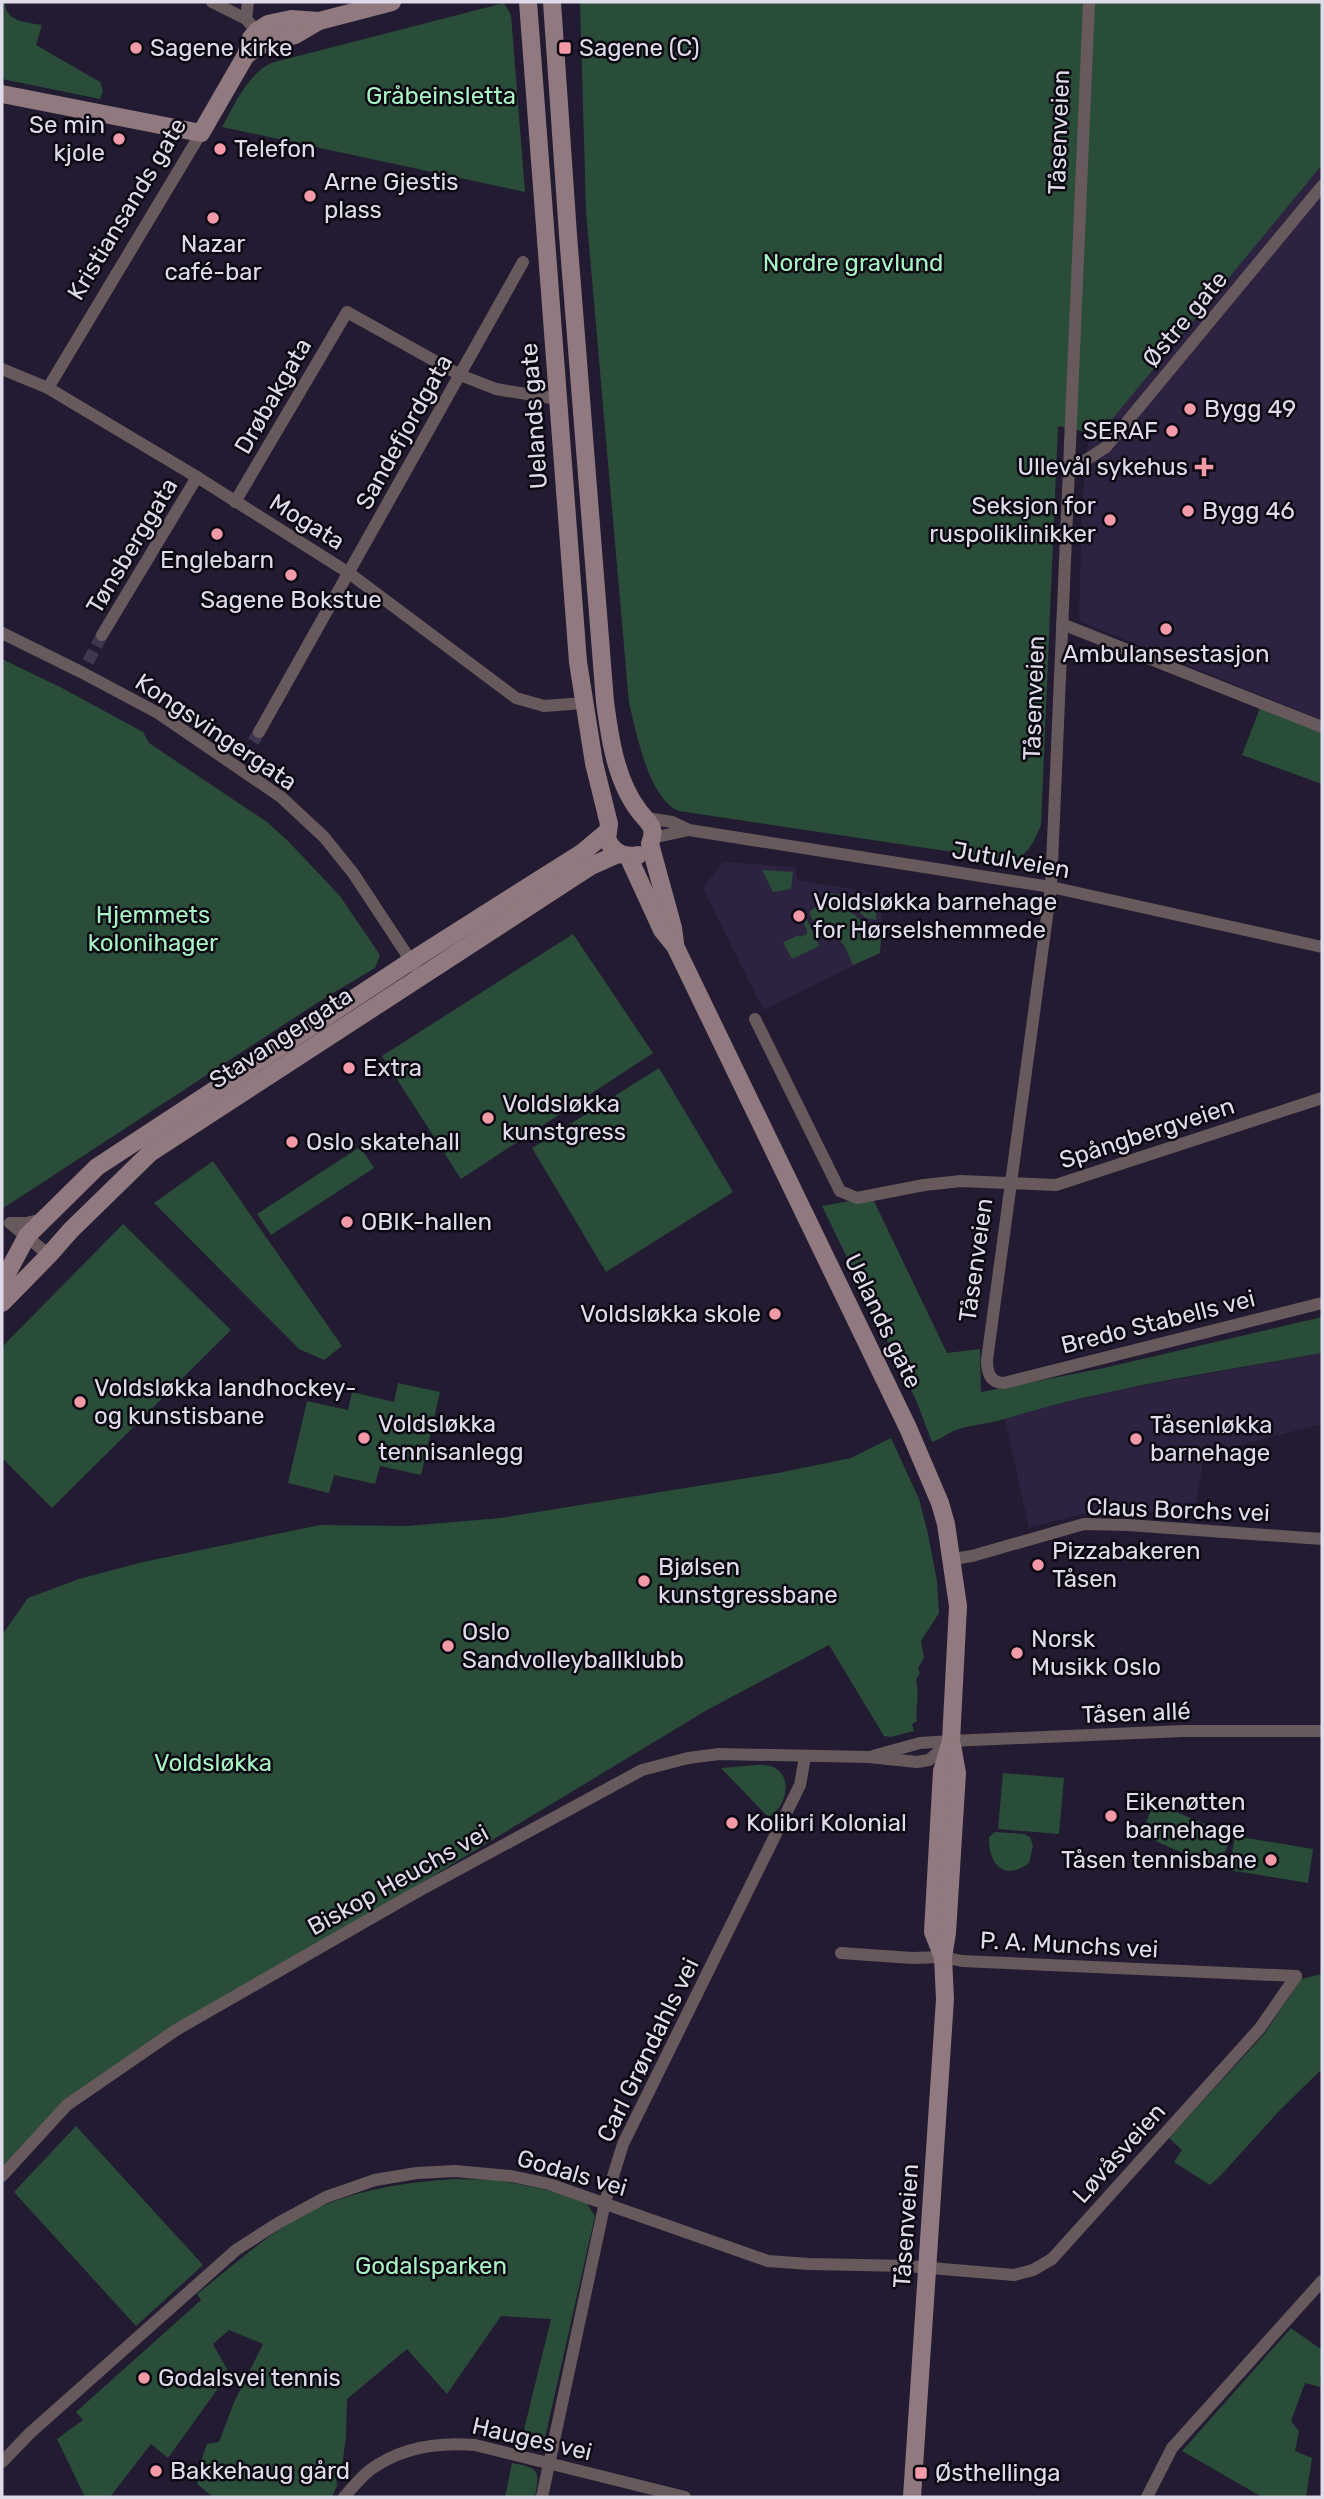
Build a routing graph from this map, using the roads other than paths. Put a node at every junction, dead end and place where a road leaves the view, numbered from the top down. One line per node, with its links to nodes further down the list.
1 (212, 2): 7 (street)
2 (248, 2): 7 (street)
3 (392, 2): 7 (main road)
4 (528, 2): 15 (main road, Uelands gate)
5 (552, 2): 26 (main road, Uelands gate)
6 (1089, 2): 16 (street, Tåsenveien)
7 (256, 31): 9 (main road, Kristiansands gate)
8 (2, 94): 9 (main road)
9 (201, 133): 14 (street, Kristiansands gate)
10 (1322, 186): 16 (street, Østre gate)
11 (523, 262): 13 (street, Sandefjordgata)
12 (2, 369): 14 (street, Mogata)
13 (460, 375): 15 (street); 18 (street, Drøbakgata); 19 (street, Sandefjordgata)
14 (48, 388): 17 (street, Mogata)
15 (557, 399): 23 (main road, Uelands gate)
16 (1069, 465): 20 (street, Tåsenveien)
17 (197, 477): 18 (street, Mogata); 22 (street, Tønsberggata)
18 (235, 502): 19 (street, Mogata)
19 (349, 573): 23 (street, Mogata); 25 (street, Sandefjordgata)
20 (1062, 624): 24 (street); 31 (street, Tåsenveien)
21 (2, 633): 34 (street, Kongsvingergata)
22 (102, 635)
23 (584, 703): 27 (main road, Uelands gate)
24 (1322, 727)
25 (259, 732)
26 (643, 816): 27 (main road); 28 (street, Jutulveien); 29 (main road, Uelands gate)
27 (608, 828): 30 (main road, Uelands gate); 34 (main road, Stavangergata)
28 (689, 830): 29 (street, Jutulveien); 31 (street, Jutulveien)
29 (651, 841): 30 (main road); 32 (main road, Uelands gate)
30 (623, 855): 32 (main road, Uelands gate); 35 (main road, Stavangergata)
31 (1051, 887): 33 (street, Jutulveien); 38 (street, Tåsenveien)
32 (675, 946): 48 (main road, Uelands gate)
33 (1322, 947)
34 (411, 961): 35 (street, Kongsvingergata); 39 (main road, Stavangergata)
35 (422, 976): 42 (main road, Stavangergata)
36 (755, 1019): 38 (street, Spångbergveien)
37 (1322, 1098): 38 (street, Spångbergveien)
38 (1012, 1184): 46 (street, Tåsenveien)
39 (44, 1219): 40 (street); 41 (main road, Stavangergata)
40 (6, 1223): 41 (street)
41 (27, 1236): 42 (street); 43 (main road, Stavangergata)
42 (49, 1255): 44 (main road, Stavangergata)
43 (2, 1283)
44 (2, 1303)
45 (1322, 1303): 46 (street, Bredo Stabells vei)
46 (1004, 1383)
47 (1322, 1539): 48 (street, Claus Borchs vei)
48 (953, 1559): 50 (main road, Uelands gate)
49 (1322, 1731): 50 (street, Tåsen allé)
50 (951, 1741): 51 (street, Biskop Heuchs vei); 51 (street, Biskop Heuchs vei); 54 (main road, Tåsenveien)
51 (869, 1757): 52 (street, Biskop Heuchs vei)
52 (806, 1758): 56 (street, Biskop Heuchs vei); 57 (street, Carl Grøndahls vei)
53 (841, 1952): 54 (street, P. A. Munchs vei)
54 (943, 1957): 55 (street, P. A. Munchs vei); 58 (main road, Tåsenveien)
55 (1296, 1976): 58 (street, Løvåsveien)
56 (2, 2176)
57 (605, 2202): 58 (street, Godals vei); 60 (street, Godals vei); 61 (street, Carl Grøndahls vei)
58 (928, 2269): 65 (main road, Tåsenveien)
59 (1322, 2281): 66 (street)
60 (2, 2462)
61 (550, 2464): 62 (street, Hauges vei); 63 (street, Carl Grøndahls vei); 64 (street, Hauges vei)
62 (344, 2497)
63 (542, 2497)
64 (685, 2497)
65 (912, 2497)
66 (1147, 2497)

